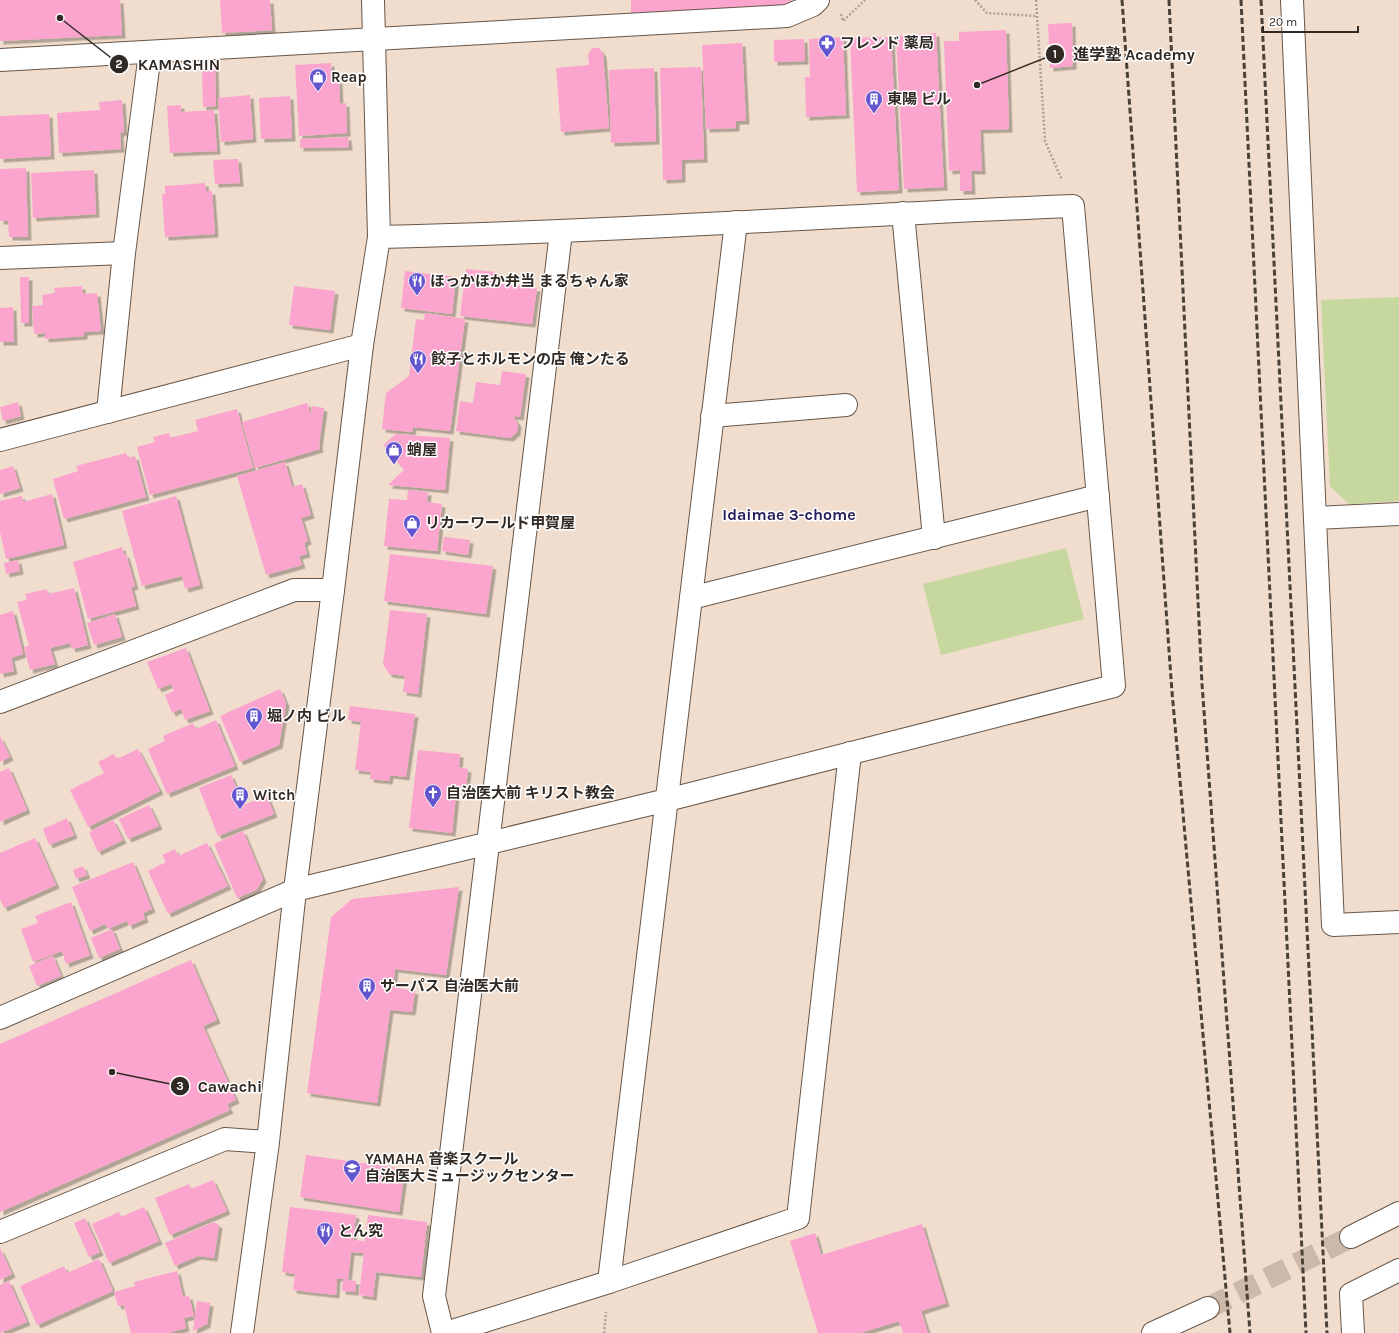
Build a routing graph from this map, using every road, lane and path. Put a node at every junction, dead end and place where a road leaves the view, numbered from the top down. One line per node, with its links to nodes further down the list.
1 (373, 0): 9 (street)
2 (818, 0): 9 (street)
3 (865, 0): 7 (path)
4 (975, 0): 8 (path)
5 (1036, 0): 8 (path)
6 (1292, 0): 26 (street)
7 (840, 7)
8 (1036, 16): 12 (path)
9 (374, 38): 10 (street); 16 (street)
10 (150, 53): 11 (street); 17 (street)
11 (0, 60)
12 (1073, 206): 13 (street); 24 (street)
13 (903, 213): 14 (street); 27 (street)
14 (736, 222): 15 (street); 22 (street)
15 (561, 232): 16 (street); 33 (street)
16 (379, 238): 19 (street)
17 (124, 253): 18 (street); 21 (street)
18 (0, 258)
19 (362, 345): 21 (street); 28 (street)
20 (846, 405): 22 (street)
21 (108, 412): 23 (street)
22 (712, 416): 29 (street)
23 (0, 440)
24 (1098, 496): 27 (street); 31 (street)
25 (1399, 514): 26 (street)
26 (1315, 518): 35 (street)
27 (934, 538): 29 (street)
28 (333, 590): 30 (street); 34 (street)
29 (691, 598): 32 (street)
30 (0, 702)
31 (850, 753): 32 (street); 42 (street)
32 (667, 800): 33 (street); 42 (street)
33 (488, 843): 34 (street); 45 (street)
34 (295, 890): 36 (street); 37 (street)
35 (1399, 922)
36 (0, 1018)
37 (268, 1142): 39 (street); 44 (street)
38 (1399, 1213): 40 (street)
39 (0, 1232)
40 (1351, 1237)
41 (1399, 1270): 47 (street)
42 (609, 1282): 45 (street)
43 (1208, 1308): 46 (street)
44 (242, 1333)
45 (444, 1333)
46 (1153, 1333)
47 (1353, 1333)

